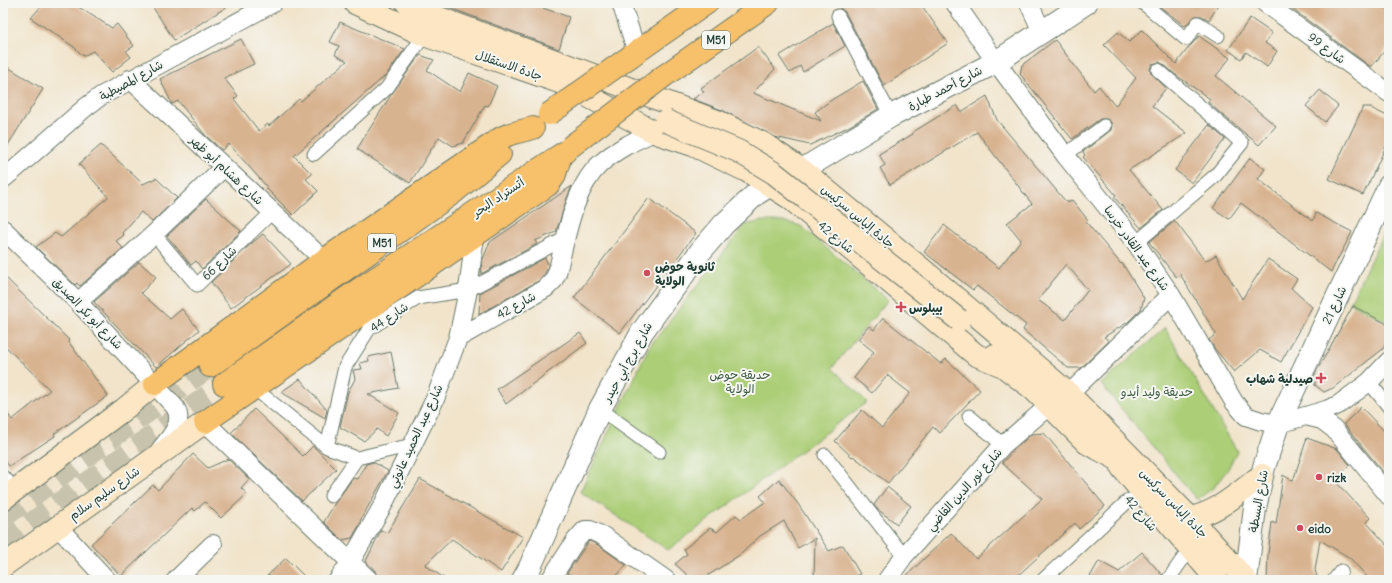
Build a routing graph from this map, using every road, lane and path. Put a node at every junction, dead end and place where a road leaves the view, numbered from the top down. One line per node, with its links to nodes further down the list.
1 (273, 3): 20 (street, شارع المصيطبة)
2 (355, 3): 15 (main road, جادة الاستقلال)
3 (407, 3): 13 (main road, جادة الاستقلال)
4 (621, 3): 17 (street)
5 (707, 3): 17 (highway, M51)
6 (768, 3): 29 (highway, أتستراد البحر / M51, bridge)
7 (955, 3): 18 (street, شارع عبد القادر خرسا)
8 (1029, 3): 14 (street)
9 (1086, 3): 14 (street, شارع أحمد طبارة)
10 (1143, 3): 16 (street)
11 (1265, 3): 24 (street, شارع 99)
12 (838, 16): 25 (street)
13 (437, 17): 15 (street); 21 (main road, جادة الاستقلال)
14 (1042, 32): 18 (street, شارع أحمد طبارة)
15 (424, 36): 22 (main road, جادة الاستقلال); 30 (street)
16 (1218, 36)
17 (634, 54): 28 (highway, M51, bridge)
18 (996, 62): 25 (street, شارع أحمد طبارة); 31 (street, شارع عبد القادر خرسا)
19 (1158, 70): 42 (street)
20 (130, 79): 32 (street, شارع هشام أبو ظهر); 34 (street, شارع المصيطبة)
21 (612, 83): 23 (main road); 26 (main road, جادة الاستقلال)
22 (571, 86): 23 (main road, جادة الاستقلال); 26 (main road, شارع 42)
23 (593, 93): 26 (main road, جادة الاستقلال)
24 (1389, 93)
25 (891, 116): 33 (street, شارع أحمد طبارة)
26 (667, 120): 33 (main road, جادة إلياس سركيس); 35 (main road, شارع 42); 41 (street, شارع 42); 48 (main road, جادة إلياس سركيس, bridge)
27 (1104, 126): 31 (street)
28 (533, 128): 43 (highway); 50 (highway, M51)
29 (566, 151): 40 (highway); 52 (highway, أتستراد البحر / M51)
30 (314, 154)
31 (1065, 155): 42 (street, شارع عبد القادر خرسا)
32 (224, 167): 37 (street, شارع هشام أبو ظهر); 39 (street)
33 (802, 170): 35 (street, شارع برج أبي حيدر); 48 (main road, جادة إلياس سركيس)
34 (3, 179)
35 (770, 185): 48 (main road, شارع 42); 58 (street, شارع برج أبي حيدر)
36 (1389, 186): 62 (street, شارع 21)
37 (272, 212): 39 (street, شارع 66); 43 (street, شارع هشام أبو ظهر)
38 (3, 229): 46 (street, شارع أبو بكر الصديق)
39 (154, 234): 46 (street)
40 (475, 235): 44 (street, شارع عبد الحميد عانوتي); 53 (highway)
41 (566, 238): 44 (street, شارع 44); 47 (street, شارع 42)
42 (1136, 243): 45 (street, شارع عبد القادر خرسا)
43 (324, 260): 54 (highway)
44 (468, 290): 47 (street, شارع عبد الحميد عانوتي); 66 (street, شارع 44)
45 (1171, 295): 55 (street); 62 (street, شارع عبد القادر خرسا)
46 (78, 302): 54 (street, شارع أبو بكر الصديق)
47 (458, 338): 64 (street, شارع عبد الحميد عانوتي)
48 (1011, 359): 55 (main road, جادة إلياس سركيس); 56 (main road, جادة إلياس سركيس)
49 (1389, 361): 51 (street)
50 (210, 366)
51 (1369, 382): 57 (street); 60 (street)
52 (224, 384)
53 (254, 388): 61 (highway); 66 (street)
54 (162, 392): 69 (street, شارع أبو بكر الصديق); 72 (main road)
55 (1069, 394): 63 (main road, جادة إلياس سركيس)
56 (1050, 405): 63 (main road, جادة إلياس سركيس); 65 (street, شارع نور الدين القاضي)
57 (1389, 407)
58 (600, 409): 67 (street); 87 (street, شارع برج أبي حيدر)
59 (969, 416): 65 (street)
60 (1306, 416): 62 (street); 74 (street)
61 (205, 422): 69 (main road, شارع سليم سلام); 81 (street)
62 (1278, 424): 71 (street, شارع البسطة)
63 (1093, 435): 75 (main road, شارع 42); 76 (main road, جادة إلياس سركيس); 94 (main road, جادة إلياس سركيس)
64 (412, 445): 70 (street); 81 (street, شارع عبد الحميد عانوتي)
65 (1003, 445): 79 (street, شارع نور الدين القاضي)
66 (327, 447): 70 (street)
67 (659, 452)
68 (825, 455): 79 (street)
69 (155, 457): 77 (main road, شارع سليم سلام)
70 (357, 458): 73 (street)
71 (1262, 475): 76 (main road); 95 (street, شارع البسطة)
72 (6, 490)
73 (331, 496)
74 (1389, 496)
75 (1129, 500): 80 (main road, شارع 42); 91 (street)
76 (1190, 518): 95 (main road, جادة إلياس سركيس)
77 (57, 526): 82 (main road, شارع سليم سلام); 83 (street)
78 (213, 544): 84 (street)
79 (904, 556): 90 (street, شارع نور الدين القاضي)
80 (1182, 560): 92 (street); 93 (main road, شارع 42)
81 (351, 561): 85 (street, شارع عبد الحميد عانوتي); 86 (street)
82 (3, 566)
83 (107, 580)
84 (176, 580)
85 (338, 580)
86 (370, 580)
87 (523, 580)
88 (550, 580): 89 (street)
89 (666, 580)
90 (886, 580)
91 (1043, 580)
92 (1168, 580)
93 (1199, 580)
94 (1217, 580)
95 (1246, 580)

